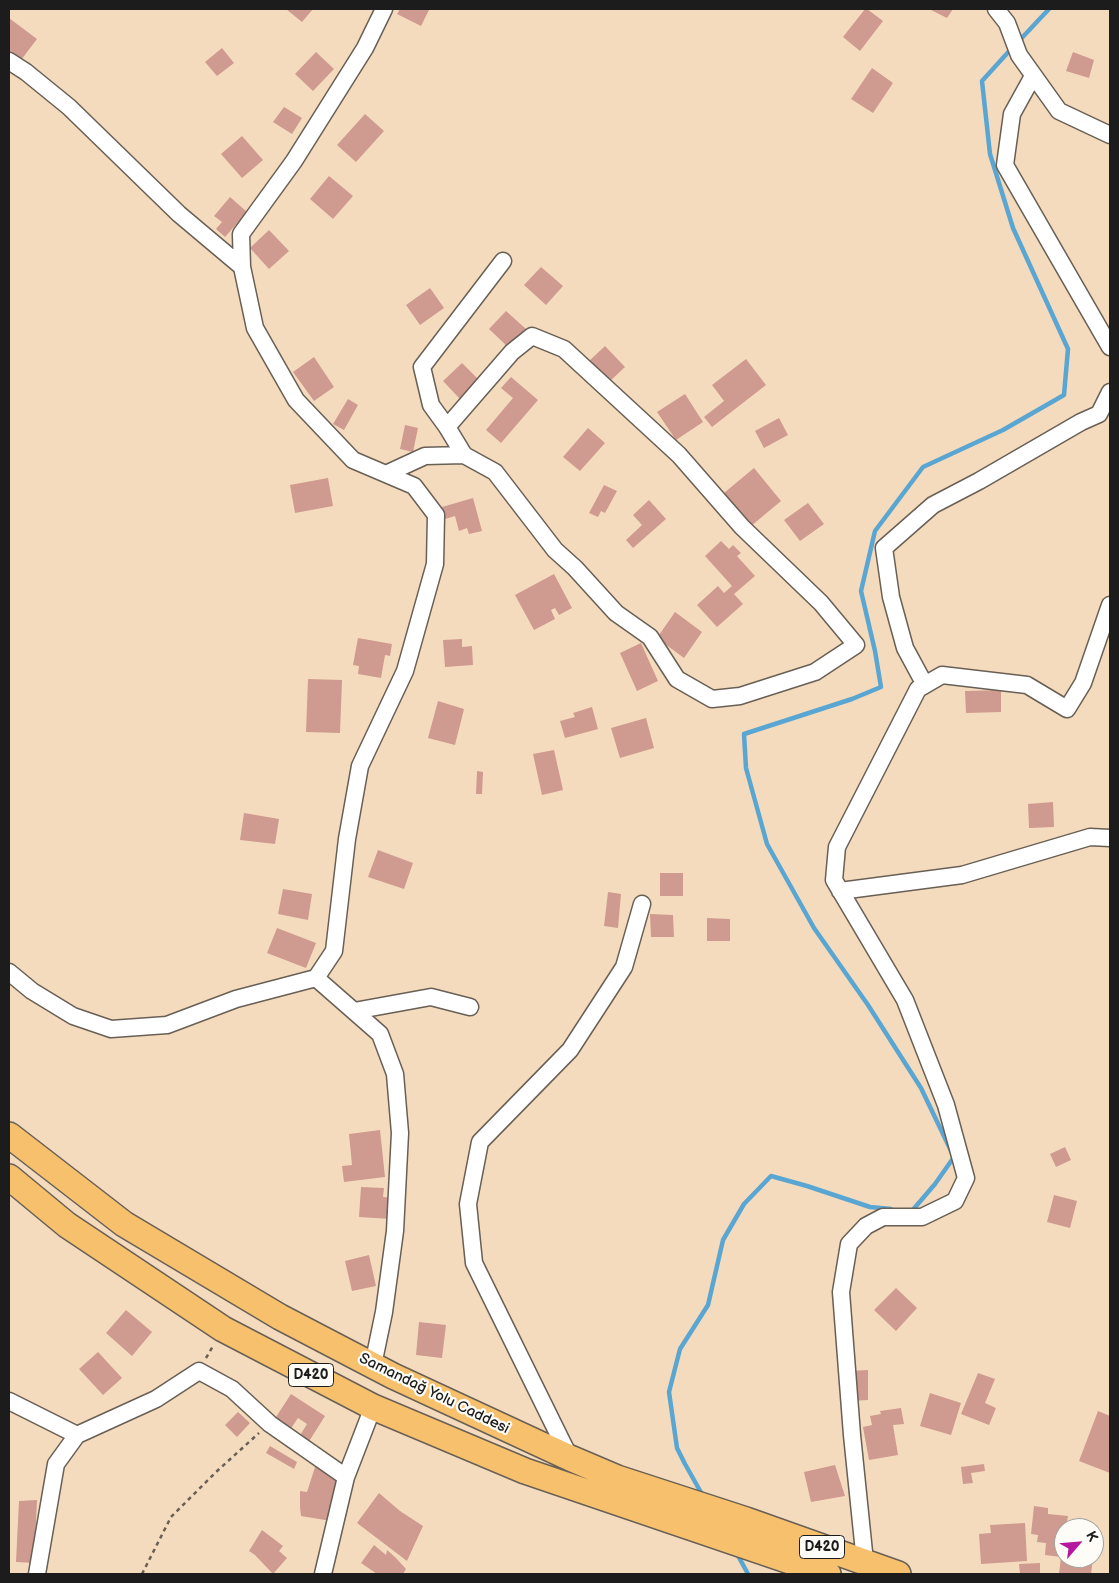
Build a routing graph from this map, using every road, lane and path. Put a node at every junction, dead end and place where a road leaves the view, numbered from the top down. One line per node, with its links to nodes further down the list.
1 (384, 9): 7 (street)
2 (996, 9): 4 (street)
3 (9, 61): 7 (street)
4 (1033, 76): 5 (street); 8 (street)
5 (1110, 135)
6 (503, 261): 10 (street)
7 (242, 267): 12 (street)
8 (1110, 347)
9 (1110, 392): 14 (street)
10 (447, 426): 11 (street); 11 (street)
11 (464, 455): 12 (street)
12 (386, 474): 19 (street)
13 (1110, 605): 14 (street)
14 (925, 685): 16 (street)
15 (1110, 838): 16 (street)
16 (840, 891): 33 (street)
17 (642, 904): 31 (street)
18 (9, 972): 19 (street)
19 (316, 978): 21 (street)
20 (470, 1007): 21 (street)
21 (354, 1011): 25 (street)
22 (9, 1135): 25 (highway, Samandağ Yolu Caddesi / D420)
23 (9, 1177): 24 (highway, Samandağ Yolu Caddesi / D420)
24 (223, 1329): 26 (path); 28 (highway, Samandağ Yolu Caddesi / D420)
25 (373, 1365): 31 (highway, Samandağ Yolu Caddesi / D420)
26 (199, 1371): 29 (street); 30 (street)
27 (9, 1401): 30 (street)
28 (373, 1407): 32 (street); 34 (highway, Samandağ Yolu Caddesi / D420)
29 (270, 1424): 32 (street); 36 (path)
30 (77, 1435): 35 (street)
31 (570, 1458): 33 (highway, Samandağ Yolu Caddesi / D420)
32 (346, 1477): 37 (street)
33 (865, 1562): 39 (highway, Samandağ Yolu Caddesi / D420)
34 (788, 1569): 38 (highway, Samandağ Yolu Caddesi / D420)
35 (37, 1574)
36 (142, 1574)
37 (323, 1574)
38 (828, 1574)
39 (898, 1574)

